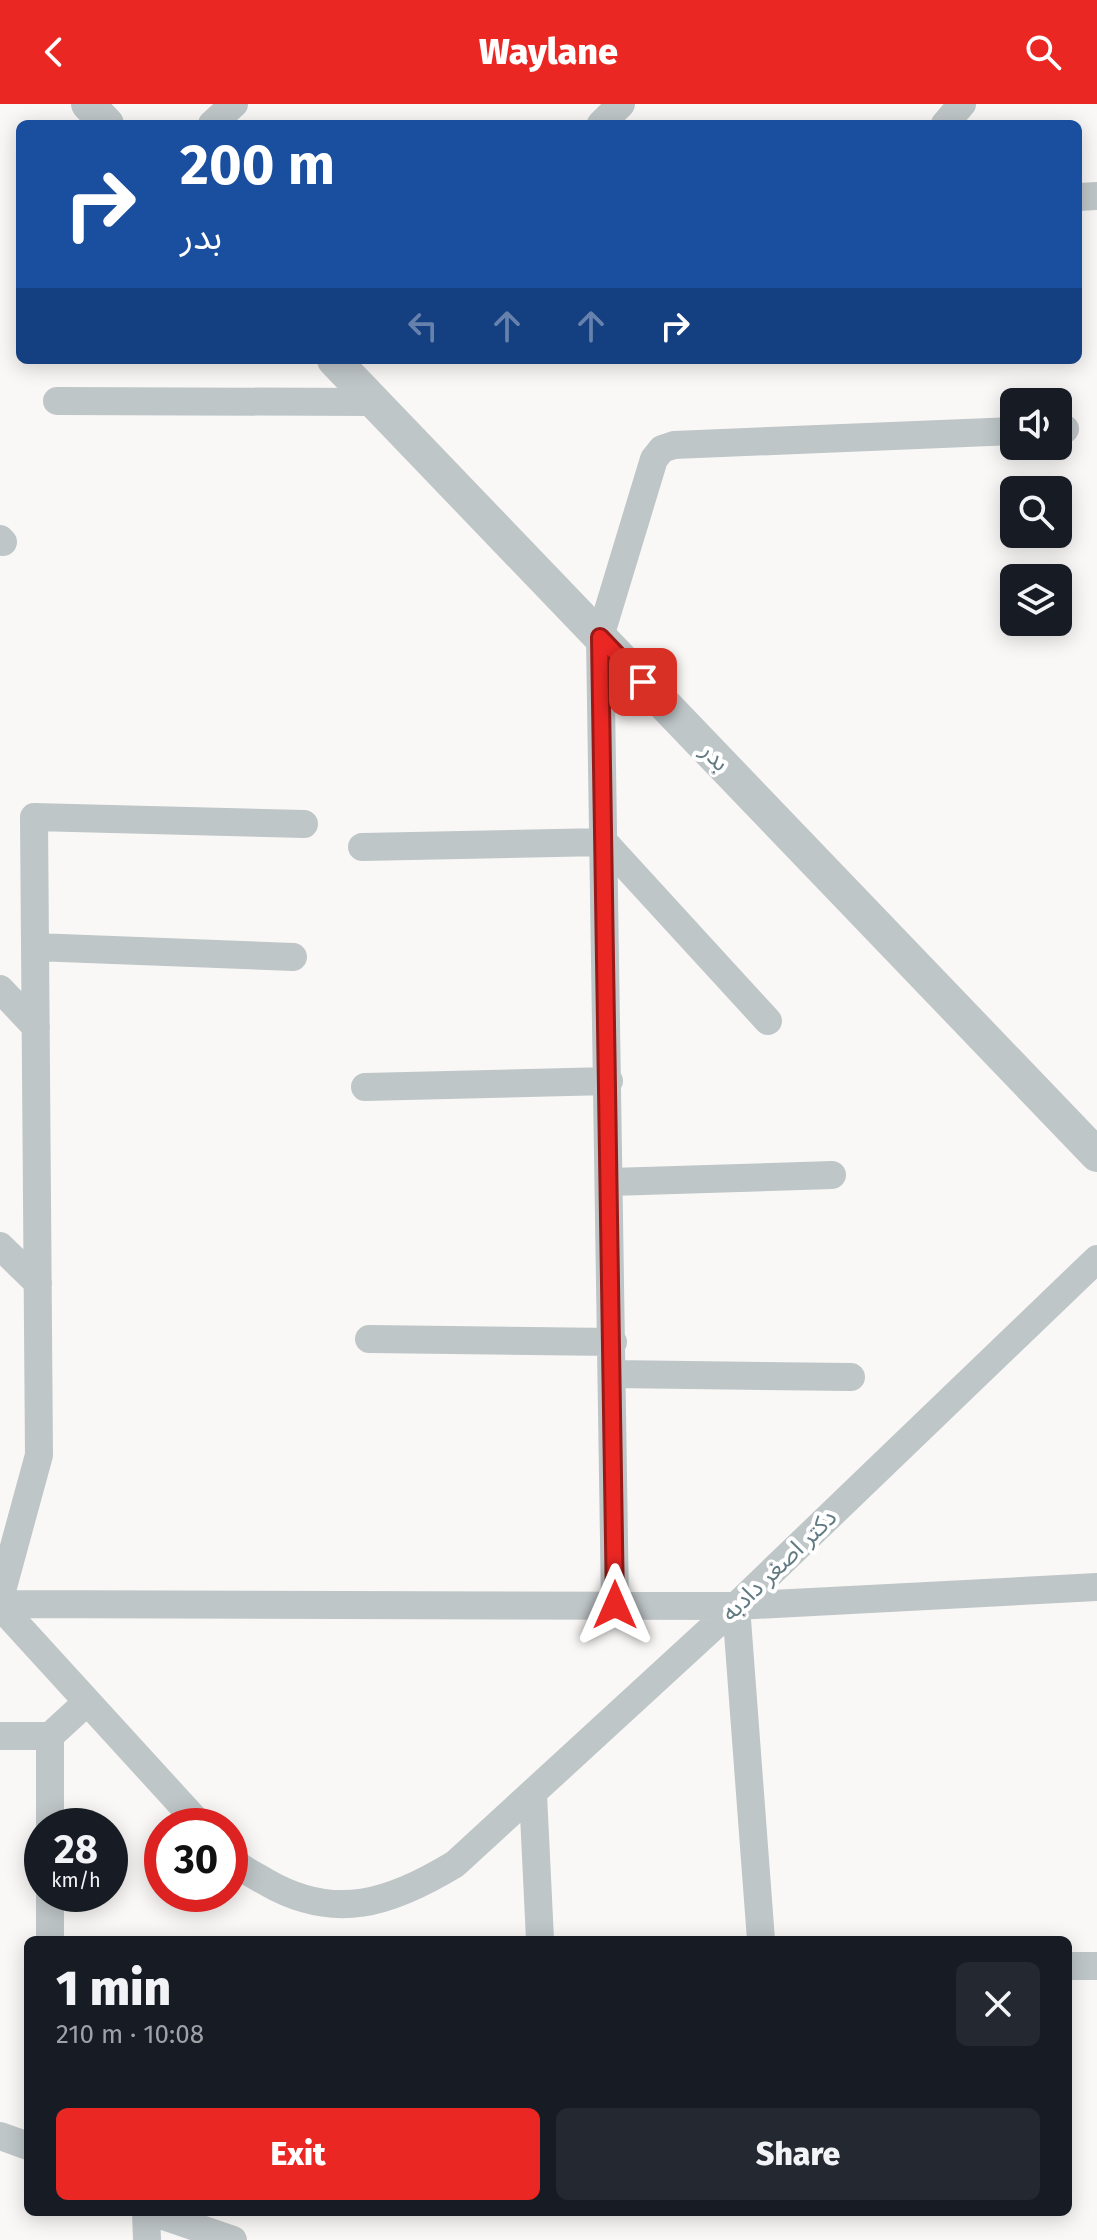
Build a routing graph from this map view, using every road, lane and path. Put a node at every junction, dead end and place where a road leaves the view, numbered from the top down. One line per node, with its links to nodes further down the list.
1 (88, 104): 5 (street)
2 (234, 104): 6 (street)
3 (621, 104): 7 (street)
4 (962, 104): 8 (street)
5 (103, 120)
6 (216, 120)
7 (605, 120)
8 (948, 120)
9 (338, 364): 11 (street, بدر)
10 (57, 401): 11 (street)
11 (374, 402): 13 (street, بدر)
12 (1000, 432): 13 (street)
13 (600, 637): 15 (street); 24 (street, بدر)
14 (304, 824): 17 (street)
15 (604, 842): 16 (street); 20 (street); 22 (street)
16 (362, 847)
17 (35, 947): 18 (street); 21 (street)
18 (293, 957)
19 (0, 989): 21 (street)
20 (768, 1021)
21 (36, 1027): 29 (street)
22 (609, 1081): 23 (street); 26 (street)
23 (365, 1087)
24 (1097, 1155)
25 (832, 1175): 26 (street)
26 (611, 1182): 31 (street)
27 (0, 1246): 29 (street)
28 (1097, 1259): 37 (street, دکتر اصغر دادبه)
29 (38, 1283): 35 (street)
30 (369, 1339): 31 (street)
31 (613, 1342): 32 (street)
32 (613, 1374): 33 (street); 36 (street)
33 (851, 1377)
34 (1097, 1587): 37 (street)
35 (0, 1602): 36 (street); 38 (street)
36 (615, 1605): 37 (street)
37 (736, 1606): 41 (street, دکتر اصغر دادبه); 48 (street)
38 (87, 1702): 40 (street); 43 (street)
39 (0, 1736): 40 (street)
40 (50, 1736): 42 (street)
41 (533, 1794): 44 (street, دکتر اصغر دادبه); 47 (street)
42 (50, 1808)
43 (184, 1808)
44 (248, 1869)
45 (50, 1912): 46 (street)
46 (50, 1936)
47 (540, 1936)
48 (761, 1936)
49 (1072, 1966): 50 (street)
50 (1097, 1966)
51 (0, 2136): 52 (street)
52 (24, 2145)
53 (146, 2216): 55 (street)
54 (164, 2216): 56 (street)
55 (147, 2240)
56 (233, 2240)

